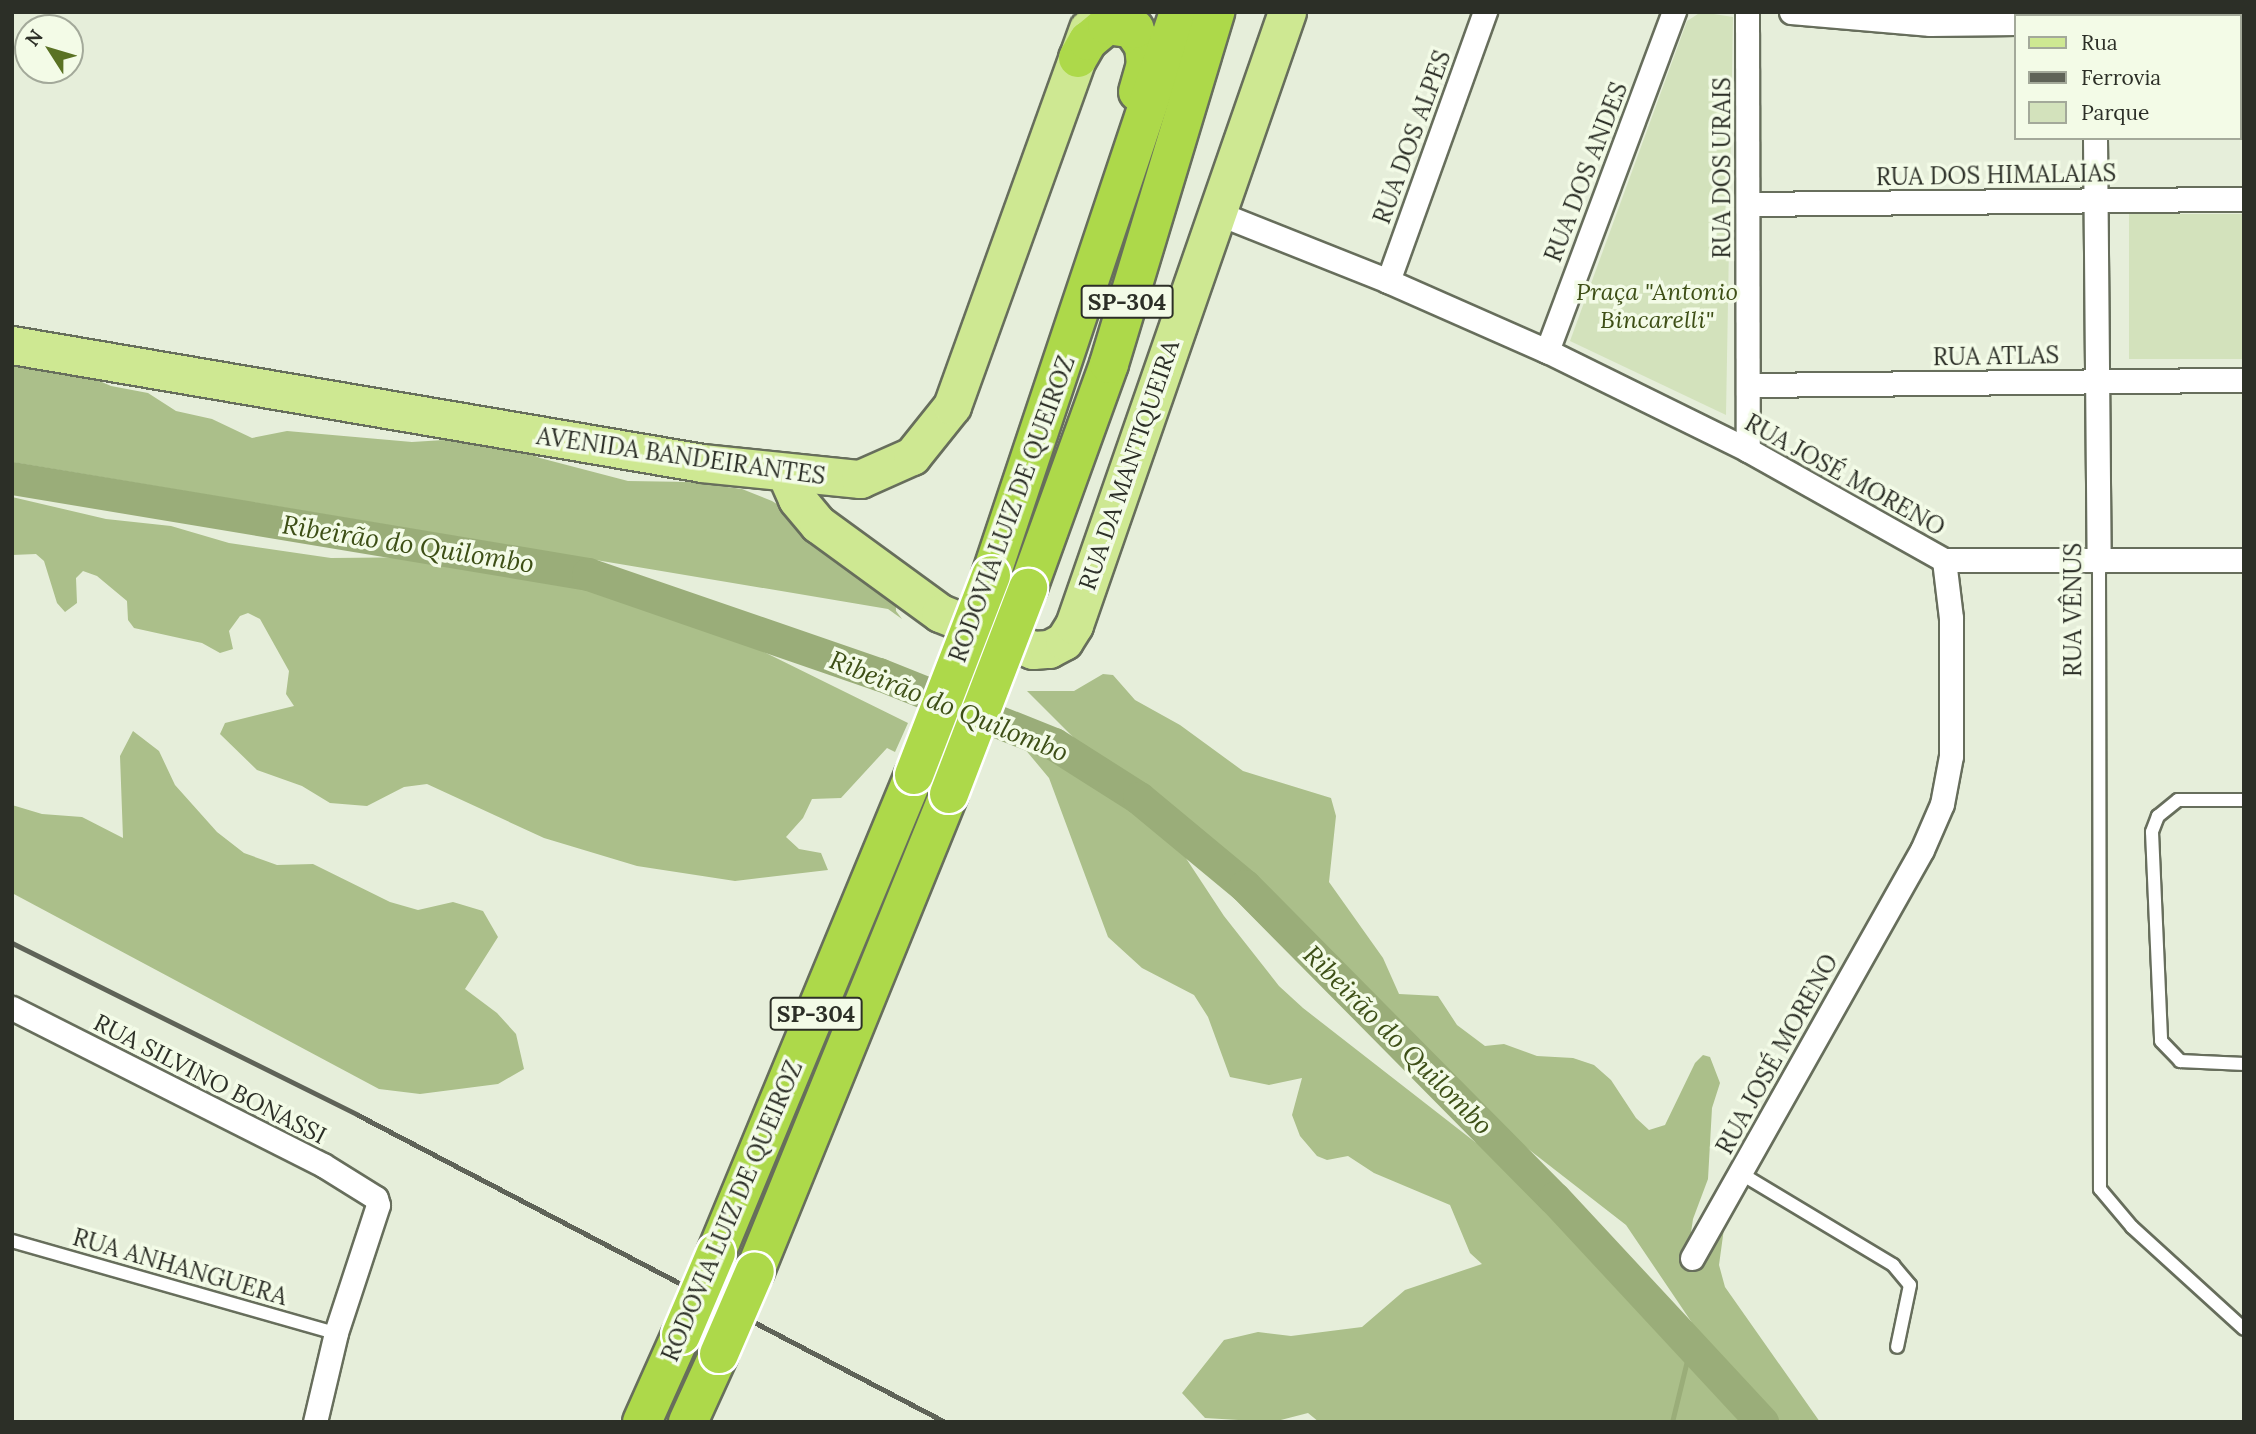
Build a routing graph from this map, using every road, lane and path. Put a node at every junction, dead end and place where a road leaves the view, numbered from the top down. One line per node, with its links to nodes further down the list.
1 (1093, 12): 11 (main road, AVENIDA BANDEIRANTES)
2 (1179, 12): 20 (highway, RODOVIA LUIZ DE QUEIROZ / SP-304)
3 (1215, 12): 43 (highway, RODOVIA LUIZ DE QUEIROZ / SP-304, bridge)
4 (1287, 12): 16 (main road, RUA DA MANTIQUEIRA)
5 (1485, 12): 17 (street, RUA DOS ALPES)
6 (1674, 12): 19 (street, RUA DOS ANDES)
7 (1747, 12): 15 (street, RUA DOS URAIS)
8 (1791, 12): 10 (street)
9 (1128, 20): 11 (highway); 20 (highway)
10 (2014, 23)
11 (1078, 58): 27 (main road, AVENIDA BANDEIRANTES)
12 (2095, 140): 14 (street, RUA VÊNUS)
13 (2244, 199): 14 (street, RUA DOS HIMALAIAS)
14 (2095, 200): 15 (street, RUA DOS HIMALAIAS); 22 (street, RUA VÊNUS)
15 (1748, 204): 23 (street, RUA DOS URAIS)
16 (1215, 212): 17 (street, RUA JOSÉ MORENO); 28 (main road, RUA DA MANTIQUEIRA)
17 (1388, 281): 19 (street, RUA JOSÉ MORENO)
18 (12, 345): 25 (main road, AVENIDA BANDEIRANTES)
19 (1547, 351): 24 (street, RUA JOSÉ MORENO)
20 (1060, 376): 42 (highway, RODOVIA LUIZ DE QUEIROZ / SP-304, bridge)
21 (2244, 380): 22 (street, RUA ATLAS)
22 (2097, 381): 23 (street, RUA ATLAS); 31 (street, RUA VÊNUS)
23 (1750, 385): 24 (street, RUA DOS URAIS)
24 (1748, 450): 29 (street, RUA JOSÉ MORENO)
25 (702, 463): 26 (main road, AVENIDA BANDEIRANTES); 28 (main road)
26 (794, 475): 27 (main road, AVENIDA BANDEIRANTES); 28 (main road, RUA DA MANTIQUEIRA)
27 (844, 479): 28 (main road)
28 (846, 542)
29 (1944, 560): 31 (street); 35 (street, RUA JOSÉ MORENO)
30 (2244, 560): 31 (street)
31 (2099, 562): 38 (lane, RUA VÊNUS)
32 (2244, 800): 34 (lane)
33 (14, 1016): 39 (street, RUA SILVINO BONASSI)
34 (2244, 1064)
35 (1740, 1173): 37 (street, RUA JOSÉ MORENO); 40 (lane)
36 (12, 1241): 39 (lane, RUA ANHANGUERA)
37 (1692, 1258)
38 (2244, 1329)
39 (336, 1333): 41 (street)
40 (1897, 1348)
41 (315, 1422)
42 (642, 1422)
43 (688, 1422)

